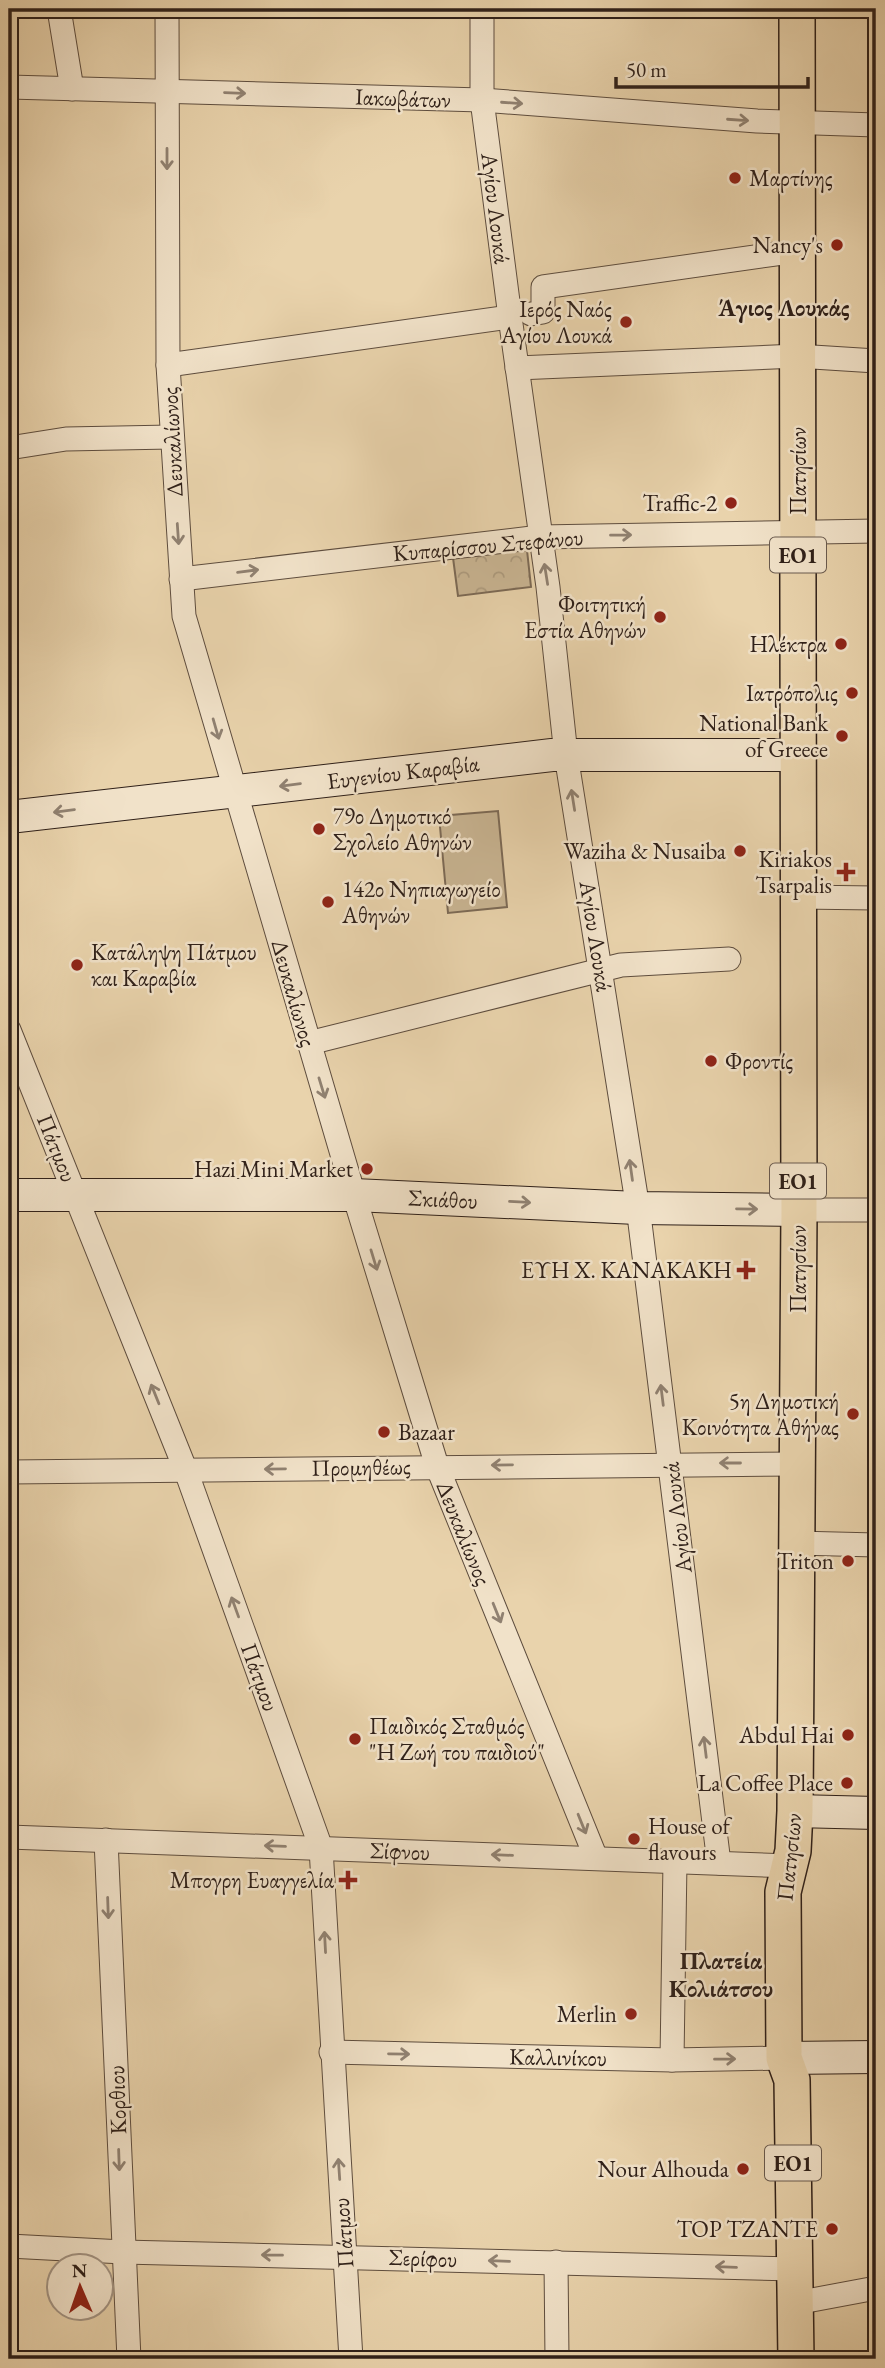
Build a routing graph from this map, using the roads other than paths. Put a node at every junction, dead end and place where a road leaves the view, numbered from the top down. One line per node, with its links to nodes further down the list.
1 (59, 9): 6 (street)
2 (167, 9): 7 (street, Δευκαλίωνος)
3 (482, 9): 8 (street, Αγίου Λουκά)
4 (797, 9): 9 (main road, Πατησίων / ΕΟ1)
5 (9, 87): 6 (street, Ιακωβάτων)
6 (72, 89): 7 (street, Ιακωβάτων)
7 (167, 91): 8 (street, Ιακωβάτων, one-way to 8); 15 (street, Δευκαλίωνος, one-way to 15)
8 (482, 100): 9 (street, Ιακωβάτων, one-way to 9); 12 (street, Αγίου Λουκά)
9 (797, 123): 10 (street, Ιακωβάτων); 11 (main road, Πατησίων / ΕΟ1)
10 (876, 125)
11 (797, 251): 12 (street); 13 (main road, Πατησίων / ΕΟ1)
12 (521, 315): 15 (street); 16 (street, Αγίου Λουκά)
13 (797, 356): 14 (street); 16 (street); 19 (main road, Πατησίων / ΕΟ1)
14 (876, 361)
15 (168, 365): 17 (street, Δευκαλίωνος)
16 (517, 368): 21 (street, Αγίου Λουκά)
17 (171, 437): 18 (street); 22 (street, Δευκαλίωνος, one-way to 22)
18 (9, 448)
19 (798, 530): 20 (street, Κυπαρίσσου Στεφάνου); 21 (street, Κυπαρίσσου Στεφάνου, one-way to 19); 24 (main road, Πατησίων / ΕΟ1)
20 (876, 531)
21 (540, 537): 22 (street, Κυπαρίσσου Στεφάνου, one-way to 21); 23 (street, Αγίου Λουκά, one-way to 21)
22 (181, 579): 25 (street, Δευκαλίωνος, one-way to 25)
23 (566, 755): 24 (street, Ευγενίου Καραβία); 25 (street, Ευγενίου Καραβία, one-way to 25); 30 (street, Αγίου Λουκά, one-way to 23)
24 (798, 755): 27 (main road, Πατησίων / ΕΟ1)
25 (234, 792): 26 (street, Ευγενίου Καραβία, one-way to 26); 32 (street, Δευκαλίωνος)
26 (9, 817)
27 (798, 897): 28 (street); 37 (main road, Πατησίων / ΕΟ1)
28 (876, 898)
29 (729, 959): 30 (street)
30 (602, 971): 32 (street); 36 (street, Αγίου Λουκά, one-way to 30)
31 (9, 1030): 33 (street, Πάτμου)
32 (309, 1043): 35 (street, Δευκαλίωνος, one-way to 35)
33 (75, 1194): 34 (street, Σκιάθου); 35 (street, Σκιάθου); 42 (street, Πάτμου, one-way to 33)
34 (9, 1195)
35 (354, 1195): 36 (street, Σκιάθου, one-way to 36); 41 (street, Δευκαλίωνος, one-way to 41)
36 (637, 1208): 37 (street, Σκιάθου, one-way to 37); 39 (street, Αγίου Λουκά, one-way to 36)
37 (799, 1210): 38 (street, Σκιάθου); 40 (main road, Πατησίων / ΕΟ1)
38 (876, 1210)
39 (671, 1463): 40 (street, Προμηθέως, one-way to 39); 41 (street, Προμηθέως, one-way to 41); 53 (street, Αγίου Λουκά, one-way to 39)
40 (798, 1464): 44 (main road, Πατησίων / ΕΟ1)
41 (437, 1466): 42 (street, Προμηθέως, one-way to 42); 51 (street, Δευκαλίωνος, one-way to 51)
42 (186, 1471): 43 (street, Προμηθέως); 50 (street, Πάτμου, one-way to 42)
43 (9, 1472)
44 (796, 1543): 45 (street); 46 (main road, Πατησίων / ΕΟ1)
45 (876, 1545)
46 (795, 1811): 47 (street); 54 (main road, Πατησίων / ΕΟ1)
47 (876, 1813)
48 (9, 1837): 49 (street, Σίφνου)
49 (106, 1840): 50 (street, Σίφνου, one-way to 49); 60 (street, Κορθιου, one-way to 60)
50 (321, 1848): 51 (street, Σίφνου, one-way to 50); 55 (street, Πάτμου, one-way to 50)
51 (596, 1858): 52 (street, Σίφνου)
52 (675, 1861): 53 (street, Σίφνου); 58 (street)
53 (719, 1863): 54 (street, Σίφνου)
54 (790, 1866): 57 (main road, Πατησίων / ΕΟ1)
55 (331, 2052): 58 (street, Καλλινίκου, one-way to 58); 61 (street, Πάτμου, one-way to 55)
56 (876, 2057): 57 (street)
57 (784, 2058): 58 (street, Καλλινίκου, one-way to 57); 63 (main road, Πατησίων / ΕΟ1)
58 (671, 2060)
59 (9, 2246): 60 (street, Σερίφου)
60 (123, 2252): 61 (street, Σερίφου, one-way to 60); 65 (street, Κορθιου)
61 (344, 2256): 62 (street, Σερίφου, one-way to 61); 66 (street, Πάτμου)
62 (556, 2262): 63 (street, Σερίφου, one-way to 62); 67 (street)
63 (795, 2286): 64 (street, Σερίφου); 68 (main road, Πατησίων / ΕΟ1)
64 (876, 2288)
65 (130, 2359)
66 (351, 2359)
67 (557, 2359)
68 (796, 2359)

